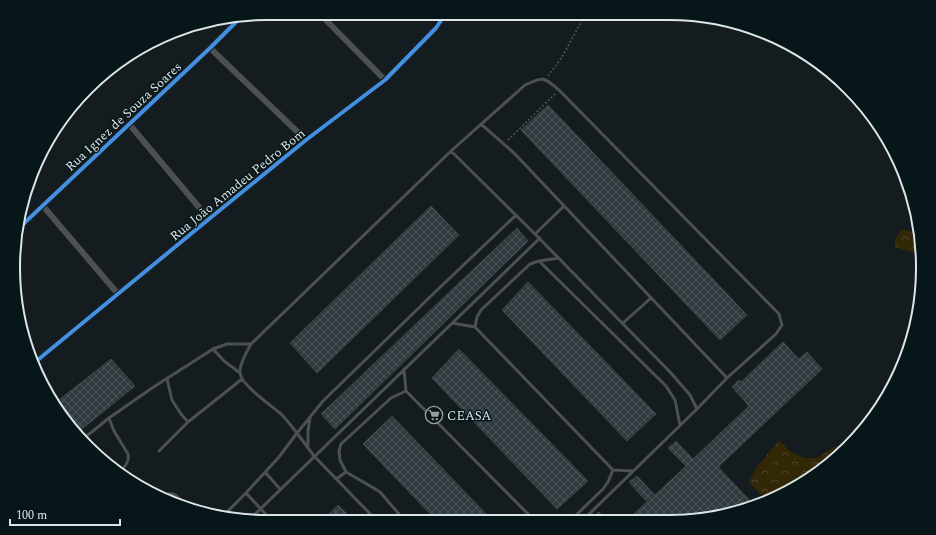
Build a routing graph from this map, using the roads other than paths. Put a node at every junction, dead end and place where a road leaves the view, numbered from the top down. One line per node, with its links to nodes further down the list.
1 (326, 20): 5 (street)
2 (441, 20): 5 (street, Rua João Amadeu Pedro Bom)
3 (236, 22): 4 (street, Rua Ignez de Souza Soares)
4 (210, 48): 6 (street, Rua Ignez de Souza Soares); 8 (street)
5 (384, 80): 8 (street, Rua João Amadeu Pedro Bom)
6 (129, 124): 10 (street, Rua Ignez de Souza Soares); 13 (street)
7 (481, 124): 9 (lane); 11 (lane); 29 (lane)
8 (306, 140): 13 (street, Rua João Amadeu Pedro Bom)
9 (451, 151): 12 (lane); 24 (lane)
10 (42, 206): 14 (street, Rua Ignez de Souza Soares); 19 (street)
11 (564, 206): 15 (lane); 20 (lane)
12 (516, 215): 15 (lane); 34 (lane)
13 (209, 219): 19 (street, Rua João Amadeu Pedro Bom)
14 (24, 223)
15 (535, 234): 16 (lane)
16 (540, 238): 17 (lane); 21 (lane)
17 (559, 258): 18 (lane); 22 (lane)
18 (539, 261): 23 (lane); 37 (lane)
19 (118, 294): 26 (street, Rua João Amadeu Pedro Bom)
20 (651, 298): 22 (lane); 29 (lane)
21 (452, 323): 23 (lane); 27 (lane)
22 (623, 323): 33 (lane)
23 (475, 327): 44 (lane)
24 (251, 344): 25 (lane); 28 (lane)
25 (213, 349): 28 (lane); 30 (lane)
26 (38, 360)
27 (404, 369): 32 (lane); 42 (lane)
28 (240, 373): 31 (lane)
29 (727, 378): 33 (lane)
30 (167, 379): 35 (lane); 36 (lane)
31 (242, 379): 36 (lane); 38 (lane)
32 (406, 391): 47 (lane); 59 (lane)
33 (697, 409): 37 (lane)
34 (310, 416): 38 (lane); 40 (lane)
35 (109, 418): 39 (lane); 43 (lane)
36 (188, 422): 41 (lane)
37 (680, 425): 45 (lane)
38 (297, 433): 40 (lane); 46 (lane)
39 (86, 437)
40 (308, 448): 42 (lane)
41 (159, 451)
42 (314, 456): 48 (lane); 49 (lane)
43 (123, 468)
44 (612, 470): 45 (lane); 60 (lane)
45 (633, 471): 61 (lane)
46 (265, 472): 49 (lane); 50 (lane)
47 (346, 472): 48 (lane); 58 (lane)
48 (336, 479): 57 (lane)
49 (280, 489): 53 (lane)
50 (246, 493): 53 (lane); 54 (lane)
51 (168, 494): 52 (lane)
52 (178, 498)
53 (260, 508): 55 (lane); 56 (lane)
54 (227, 512)
55 (254, 514)
56 (266, 515)
57 (371, 515)
58 (400, 515)
59 (529, 515)
60 (576, 515)
61 (588, 515)

